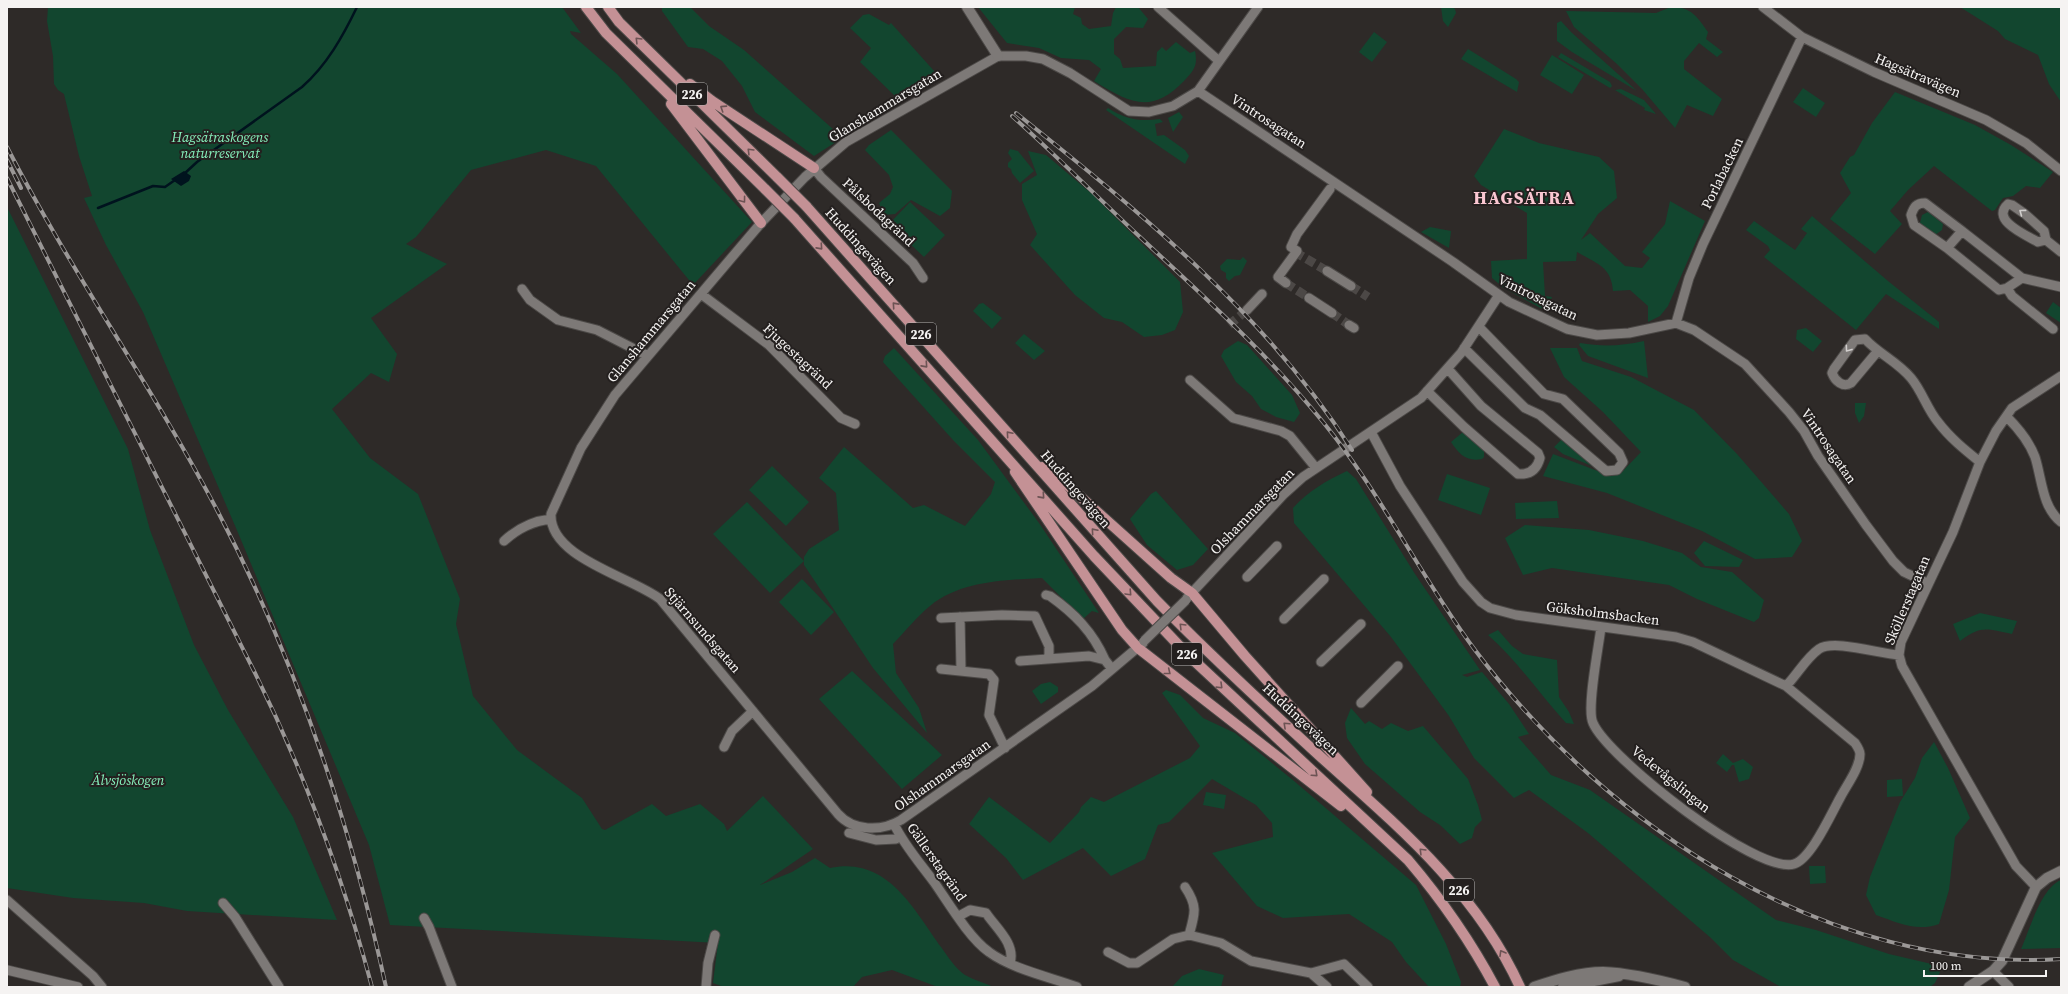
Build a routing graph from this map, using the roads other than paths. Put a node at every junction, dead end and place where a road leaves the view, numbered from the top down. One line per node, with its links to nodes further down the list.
1 (586, 7): 11 (main road, 226)
2 (608, 7): 9 (main road, Huddingevägen / 226, one-way to 2)
3 (967, 7): 8 (street)
4 (1158, 7): 10 (street)
5 (1258, 7): 10 (street, Glanshammarsgatan)
6 (1763, 7): 7 (street, Hagsätravägen)
7 (1802, 37): 14 (street, Hagsätravägen); 35 (street, Porlabacken)
8 (998, 56): 12 (street, Glanshammarsgatan); 13 (street, Glanshammarsgatan)
9 (654, 57): 13 (main road, one-way to 9); 50 (main road, Huddingevägen / 226, one-way to 9, bridge)
10 (1219, 61): 12 (street, Glanshammarsgatan)
11 (652, 79): 16 (main road, one-way to 16); 48 (main road, 226, one-way to 48, bridge)
12 (1198, 91): 31 (street, Vintrosagatan)
13 (814, 168): 16 (street, Glanshammarsgatan); 22 (street, Pålsbodagränd)
14 (2061, 171)
15 (1330, 189): 24 (street)
16 (761, 223): 29 (street, Glanshammarsgatan)
17 (1962, 231): 19 (street); 19 (street); 23 (street)
18 (2046, 240): 18 (street, one-way to 18); 20 (street)
19 (1947, 248): 27 (street)
20 (2061, 252)
21 (1327, 271): 25 (street)
22 (923, 278)
23 (2022, 278): 26 (street); 27 (street)
24 (1286, 283)
25 (1351, 286)
26 (2061, 287)
27 (2007, 288): 37 (street)
28 (522, 289): 40 (street)
29 (701, 294): 40 (street, Glanshammarsgatan); 46 (street, Fjugestagränd)
30 (1262, 294): 33 (street)
31 (1499, 295): 35 (street, Vintrosagatan); 36 (street, Olshammarsgatan)
32 (1309, 298): 34 (street)
33 (1247, 310)
34 (1332, 313)
35 (1676, 323): 58 (street, Vintrosagatan)
36 (1479, 327): 38 (street, Olshammarsgatan); 38 (street)
37 (2053, 330)
38 (1464, 348): 41 (street, Olshammarsgatan)
39 (1877, 352): 39 (street, one-way to 39); 49 (street)
40 (648, 356): 52 (street, Glanshammarsgatan)
41 (1448, 369): 44 (street, Olshammarsgatan); 44 (street)
42 (2061, 376): 45 (street, Sköllerstagatan)
43 (1190, 380): 51 (street)
44 (1427, 392): 47 (street, Olshammarsgatan)
45 (2007, 417): 49 (street, Sköllerstagatan); 53 (street)
46 (855, 424)
47 (1371, 432): 51 (street, Olshammarsgatan); 65 (street, Göksholmsbacken)
48 (1007, 456): 66 (main road); 84 (main road, 226, one-way to 84)
49 (1980, 462): 58 (street, Sköllerstagatan)
50 (1035, 463): 60 (main road); 81 (main road, Huddingevägen / 226, one-way to 50)
51 (1316, 468): 60 (street, Olshammarsgatan)
52 (551, 519): 54 (street); 78 (street, Stjärnsundsgatan)
53 (2061, 522)
54 (504, 541)
55 (1277, 546): 56 (street)
56 (1247, 577)
57 (1324, 579): 63 (street)
58 (1927, 583): 67 (street, Sköllerstagatan)
59 (1046, 595): 69 (street)
60 (1189, 596): 66 (street, Olshammarsgatan, bridge); 81 (main road)
61 (941, 618): 62 (street)
62 (960, 618): 68 (street); 75 (street)
63 (1284, 619)
64 (1361, 624): 71 (street)
65 (1601, 627): 76 (street, Göksholmsbacken); 76 (street, Vedevågslingan)
66 (1141, 645): 74 (street, Olshammarsgatan); 84 (main road, one-way to 84)
67 (1899, 655): 76 (street); 88 (street, Sköllerstagatan)
68 (1049, 659): 69 (street); 70 (street)
69 (1105, 660): 74 (street)
70 (1020, 661)
71 (1321, 662)
72 (1398, 666): 77 (street)
73 (941, 669): 75 (street, Olshammarsgatan)
74 (1112, 669): 80 (street, Olshammarsgatan)
75 (961, 670): 80 (street, Olshammarsgatan)
76 (1786, 686)
77 (1361, 703)
78 (753, 711): 79 (street); 82 (street, Stjärnsundsgatan)
79 (724, 747)
80 (1005, 748): 82 (street, Olshammarsgatan)
81 (1378, 808): 110 (main road, Huddingevägen / 226, one-way to 81)
82 (894, 824): 91 (street, Gällerstagränd)
83 (849, 833): 85 (street)
84 (1383, 836): 109 (main road, 226)
85 (896, 839)
86 (2061, 871): 88 (street)
87 (1185, 887): 94 (street)
88 (2036, 887): 98 (street)
89 (7, 900): 102 (street)
90 (223, 903): 103 (street)
91 (959, 916): 96 (street, Gällerstagränd); 96 (street, Gällerstagränd)
92 (424, 918): 104 (street)
93 (715, 935): 105 (street)
94 (1189, 935): 95 (street); 99 (street)
95 (1108, 952)
96 (1010, 963): 106 (street, Gällerstagränd)
97 (7, 970): 101 (street)
98 (1993, 971): 114 (street); 115 (street)
99 (1311, 973): 107 (street); 108 (street)
100 (1624, 974): 111 (street); 112 (street); 113 (street)
101 (78, 987)
102 (102, 987)
103 (279, 987)
104 (452, 987)
105 (706, 987)
106 (1077, 987)
107 (1327, 987)
108 (1368, 987)
109 (1495, 987)
110 (1520, 987)
111 (1534, 987)
112 (1563, 987)
113 (1685, 987)
114 (1969, 987)
115 (2009, 987)

